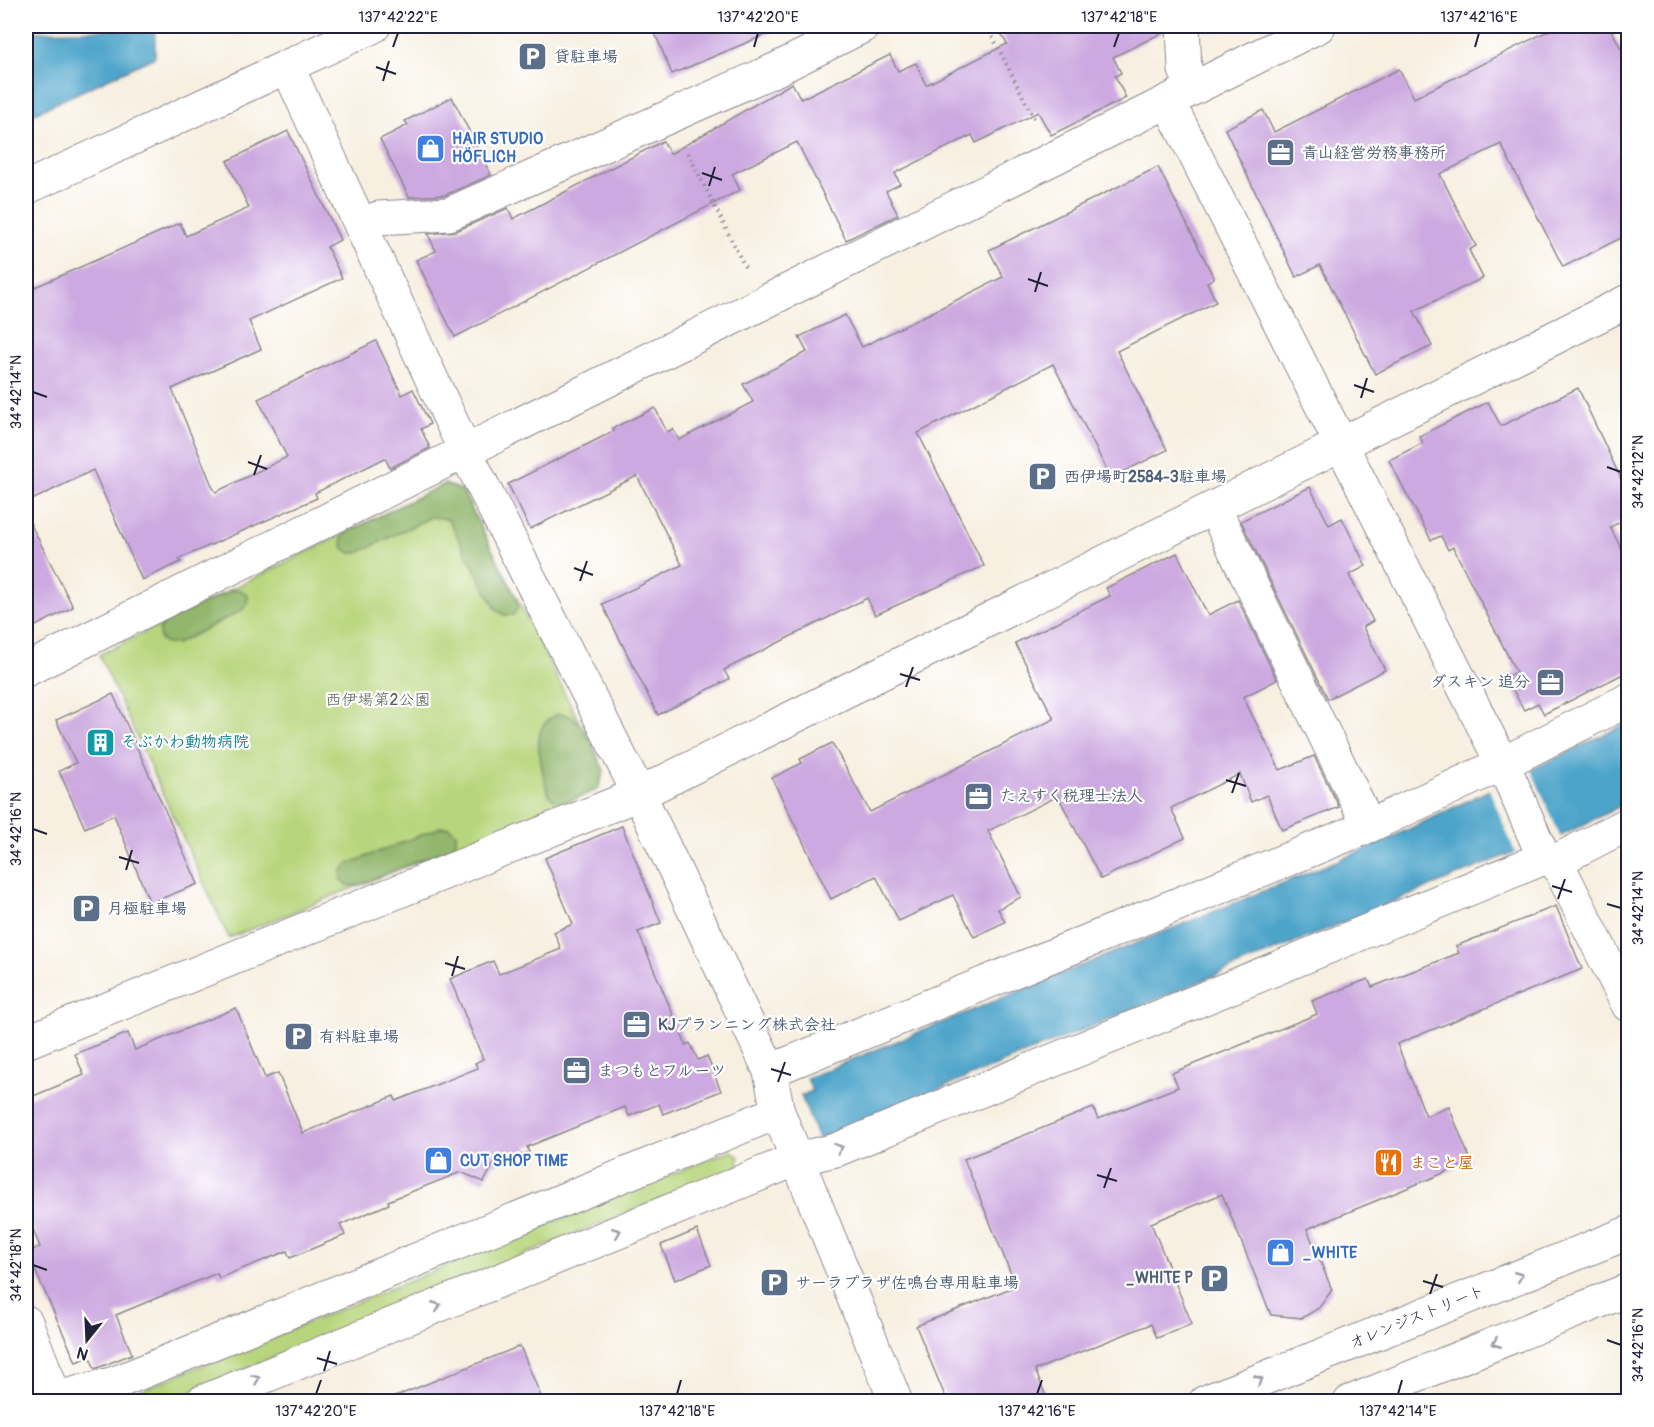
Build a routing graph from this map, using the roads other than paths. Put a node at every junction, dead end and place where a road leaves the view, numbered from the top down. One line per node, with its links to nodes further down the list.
1 (374, 26): 5 (street)
2 (863, 26): 9 (street)
3 (1183, 26): 7 (street)
4 (1319, 26): 7 (street)
5 (316, 38): 6 (street)
6 (287, 66): 8 (street); 9 (street)
7 (1181, 94): 11 (street); 12 (street)
8 (26, 188)
9 (361, 225): 12 (street)
10 (1629, 301): 11 (street)
11 (1341, 444): 13 (street); 16 (street)
12 (465, 451): 14 (street); 17 (street)
13 (1214, 507): 17 (street); 19 (street)
14 (26, 670)
15 (1629, 700): 16 (street)
16 (1505, 768): 19 (street); 20 (street)
17 (639, 794): 22 (street); 23 (street)
18 (1629, 824): 20 (street)
19 (1369, 826): 23 (street)
20 (1546, 856): 21 (street); 25 (street, one-way to 20)
21 (1629, 1005)
22 (26, 1042)
23 (771, 1071): 24 (street)
24 (778, 1112): 25 (street); 29 (street)
25 (797, 1159): 30 (street, one-way to 25); 31 (street)
26 (1629, 1233): 32 (street, オレンジストリート, one-way to 26)
27 (1629, 1290): 33 (street, one-way to 33)
28 (26, 1322): 29 (street)
29 (52, 1400)
30 (202, 1401)
31 (896, 1401)
32 (1205, 1401)
33 (1350, 1401)

